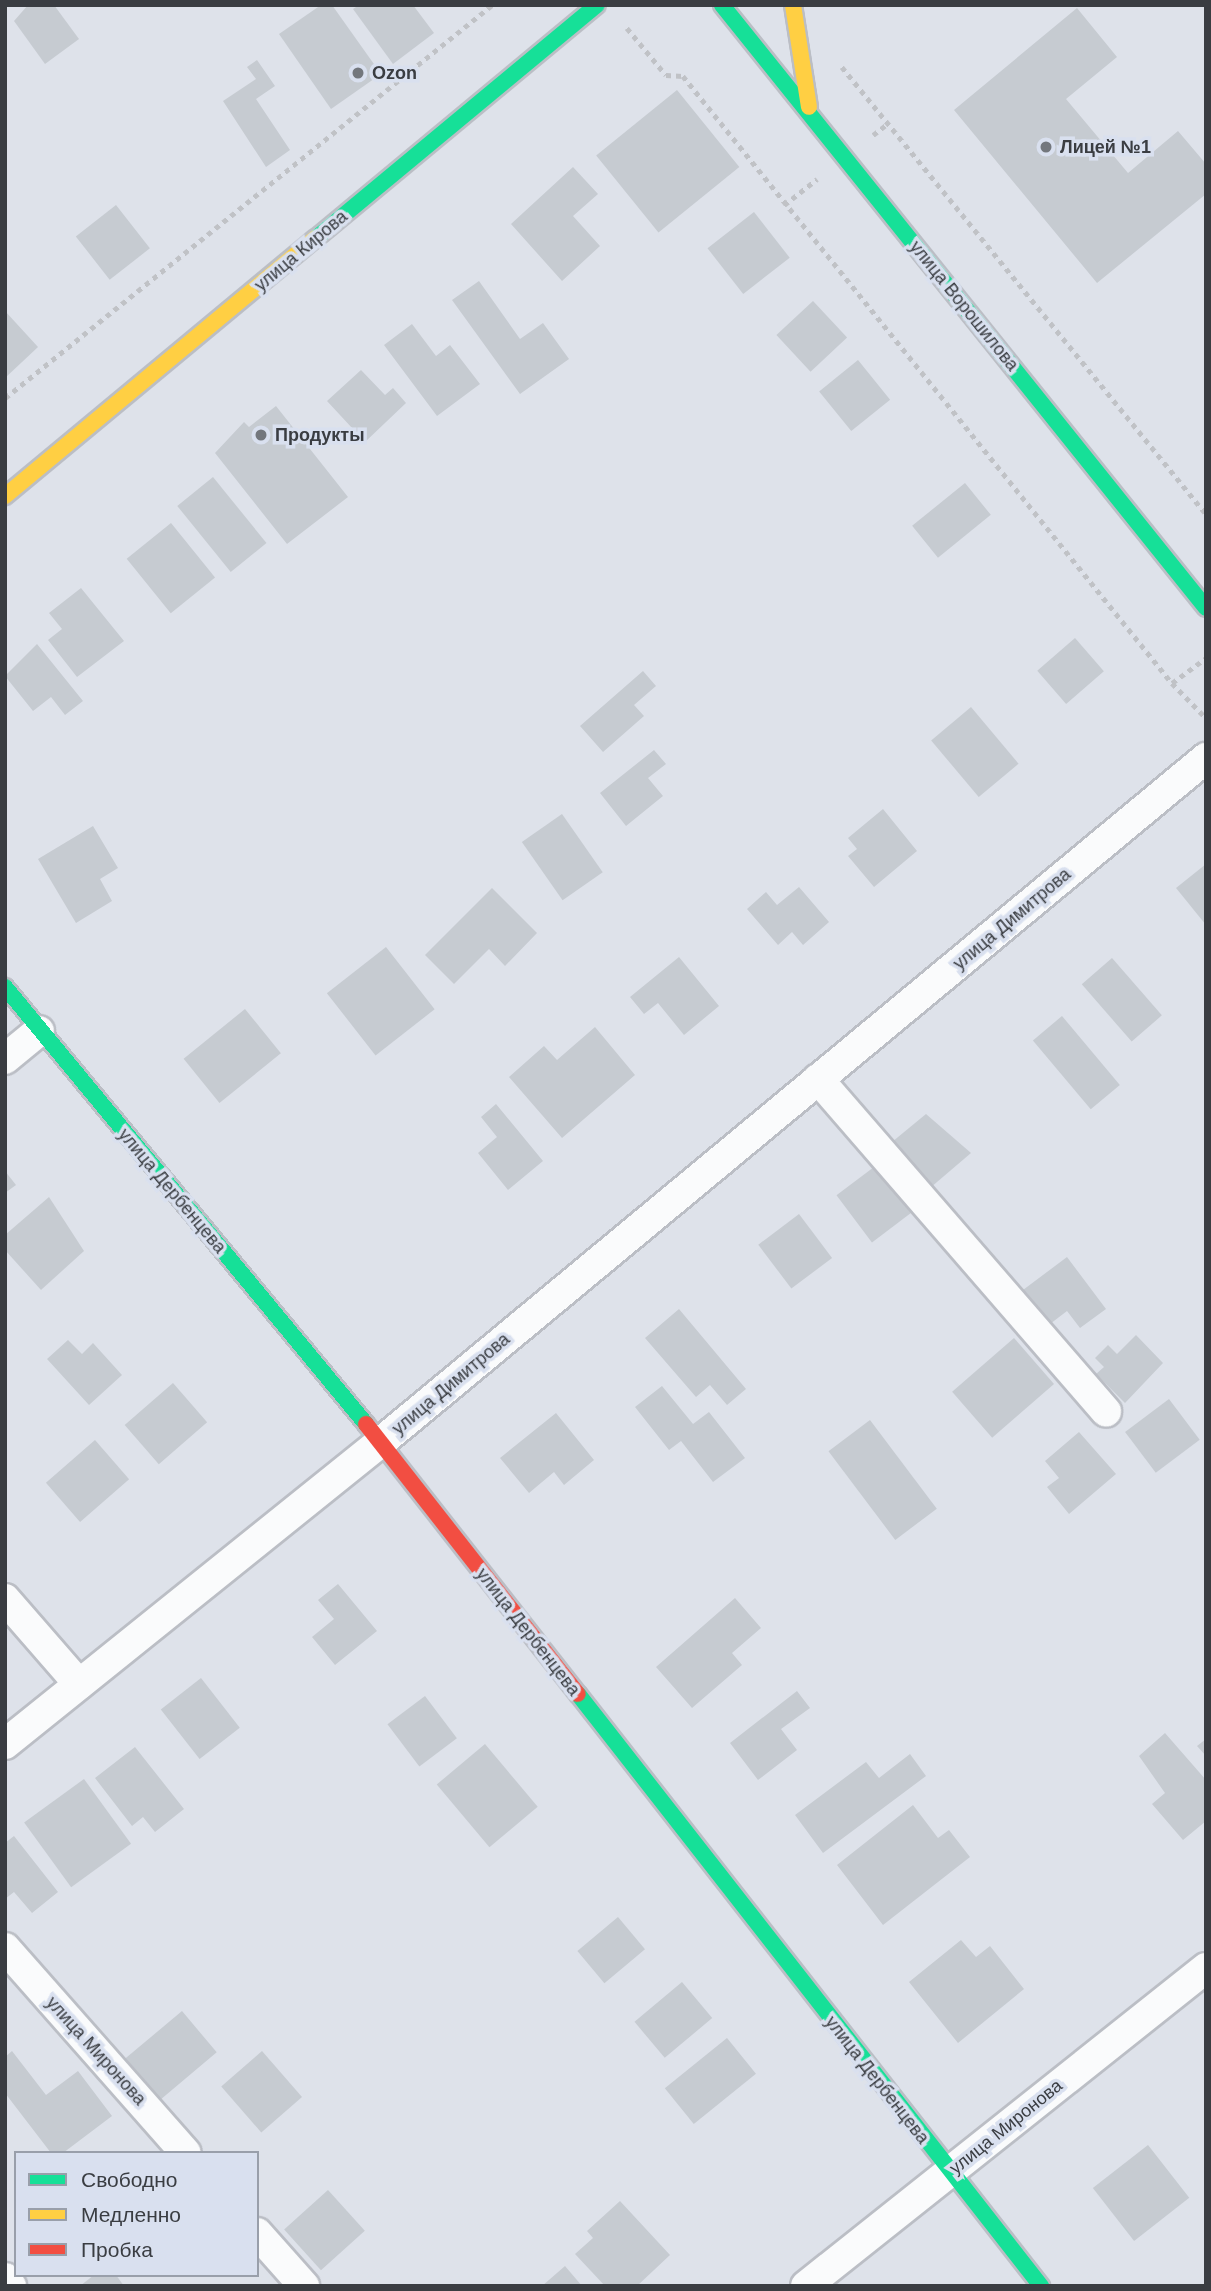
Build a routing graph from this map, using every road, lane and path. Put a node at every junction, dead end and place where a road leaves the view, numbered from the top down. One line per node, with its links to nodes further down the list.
1 (492, 5): 8 (path)
2 (597, 5): 9 (street, улица Кирова)
3 (722, 5): 7 (street, улица Ворошилова)
4 (793, 5): 7 (street)
5 (617, 15): 13 (path)
6 (832, 55): 10 (path)
7 (811, 116): 11 (street, улица Ворошилова)
8 (5, 398)
9 (5, 496)
10 (1206, 514)
11 (1206, 608)
12 (1206, 658): 13 (path)
13 (1172, 683): 14 (path)
14 (1206, 718)
15 (1206, 758): 19 (street, улица Димитрова)
16 (5, 987): 17 (street, улица Дербенцева)
17 (39, 1031): 18 (street); 21 (street, улица Дербенцева)
18 (5, 1059)
19 (818, 1079): 20 (street); 21 (street, улица Димитрова)
20 (1106, 1411)
21 (381, 1442): 23 (street, улица Димитрова); 28 (street, улица Дербенцева)
22 (5, 1599): 23 (street)
23 (79, 1684): 24 (street, улица Димитрова)
24 (5, 1744)
25 (5, 1948): 27 (street, улица Миронова)
26 (1206, 1968): 28 (street, улица Миронова)
27 (184, 2151)
28 (949, 2173): 33 (street, улица Миронова); 34 (street, улица Дербенцева)
29 (259, 2235): 32 (street)
30 (5, 2278): 31 (street)
31 (11, 2286)
32 (304, 2286)
33 (806, 2286)
34 (1041, 2286)

